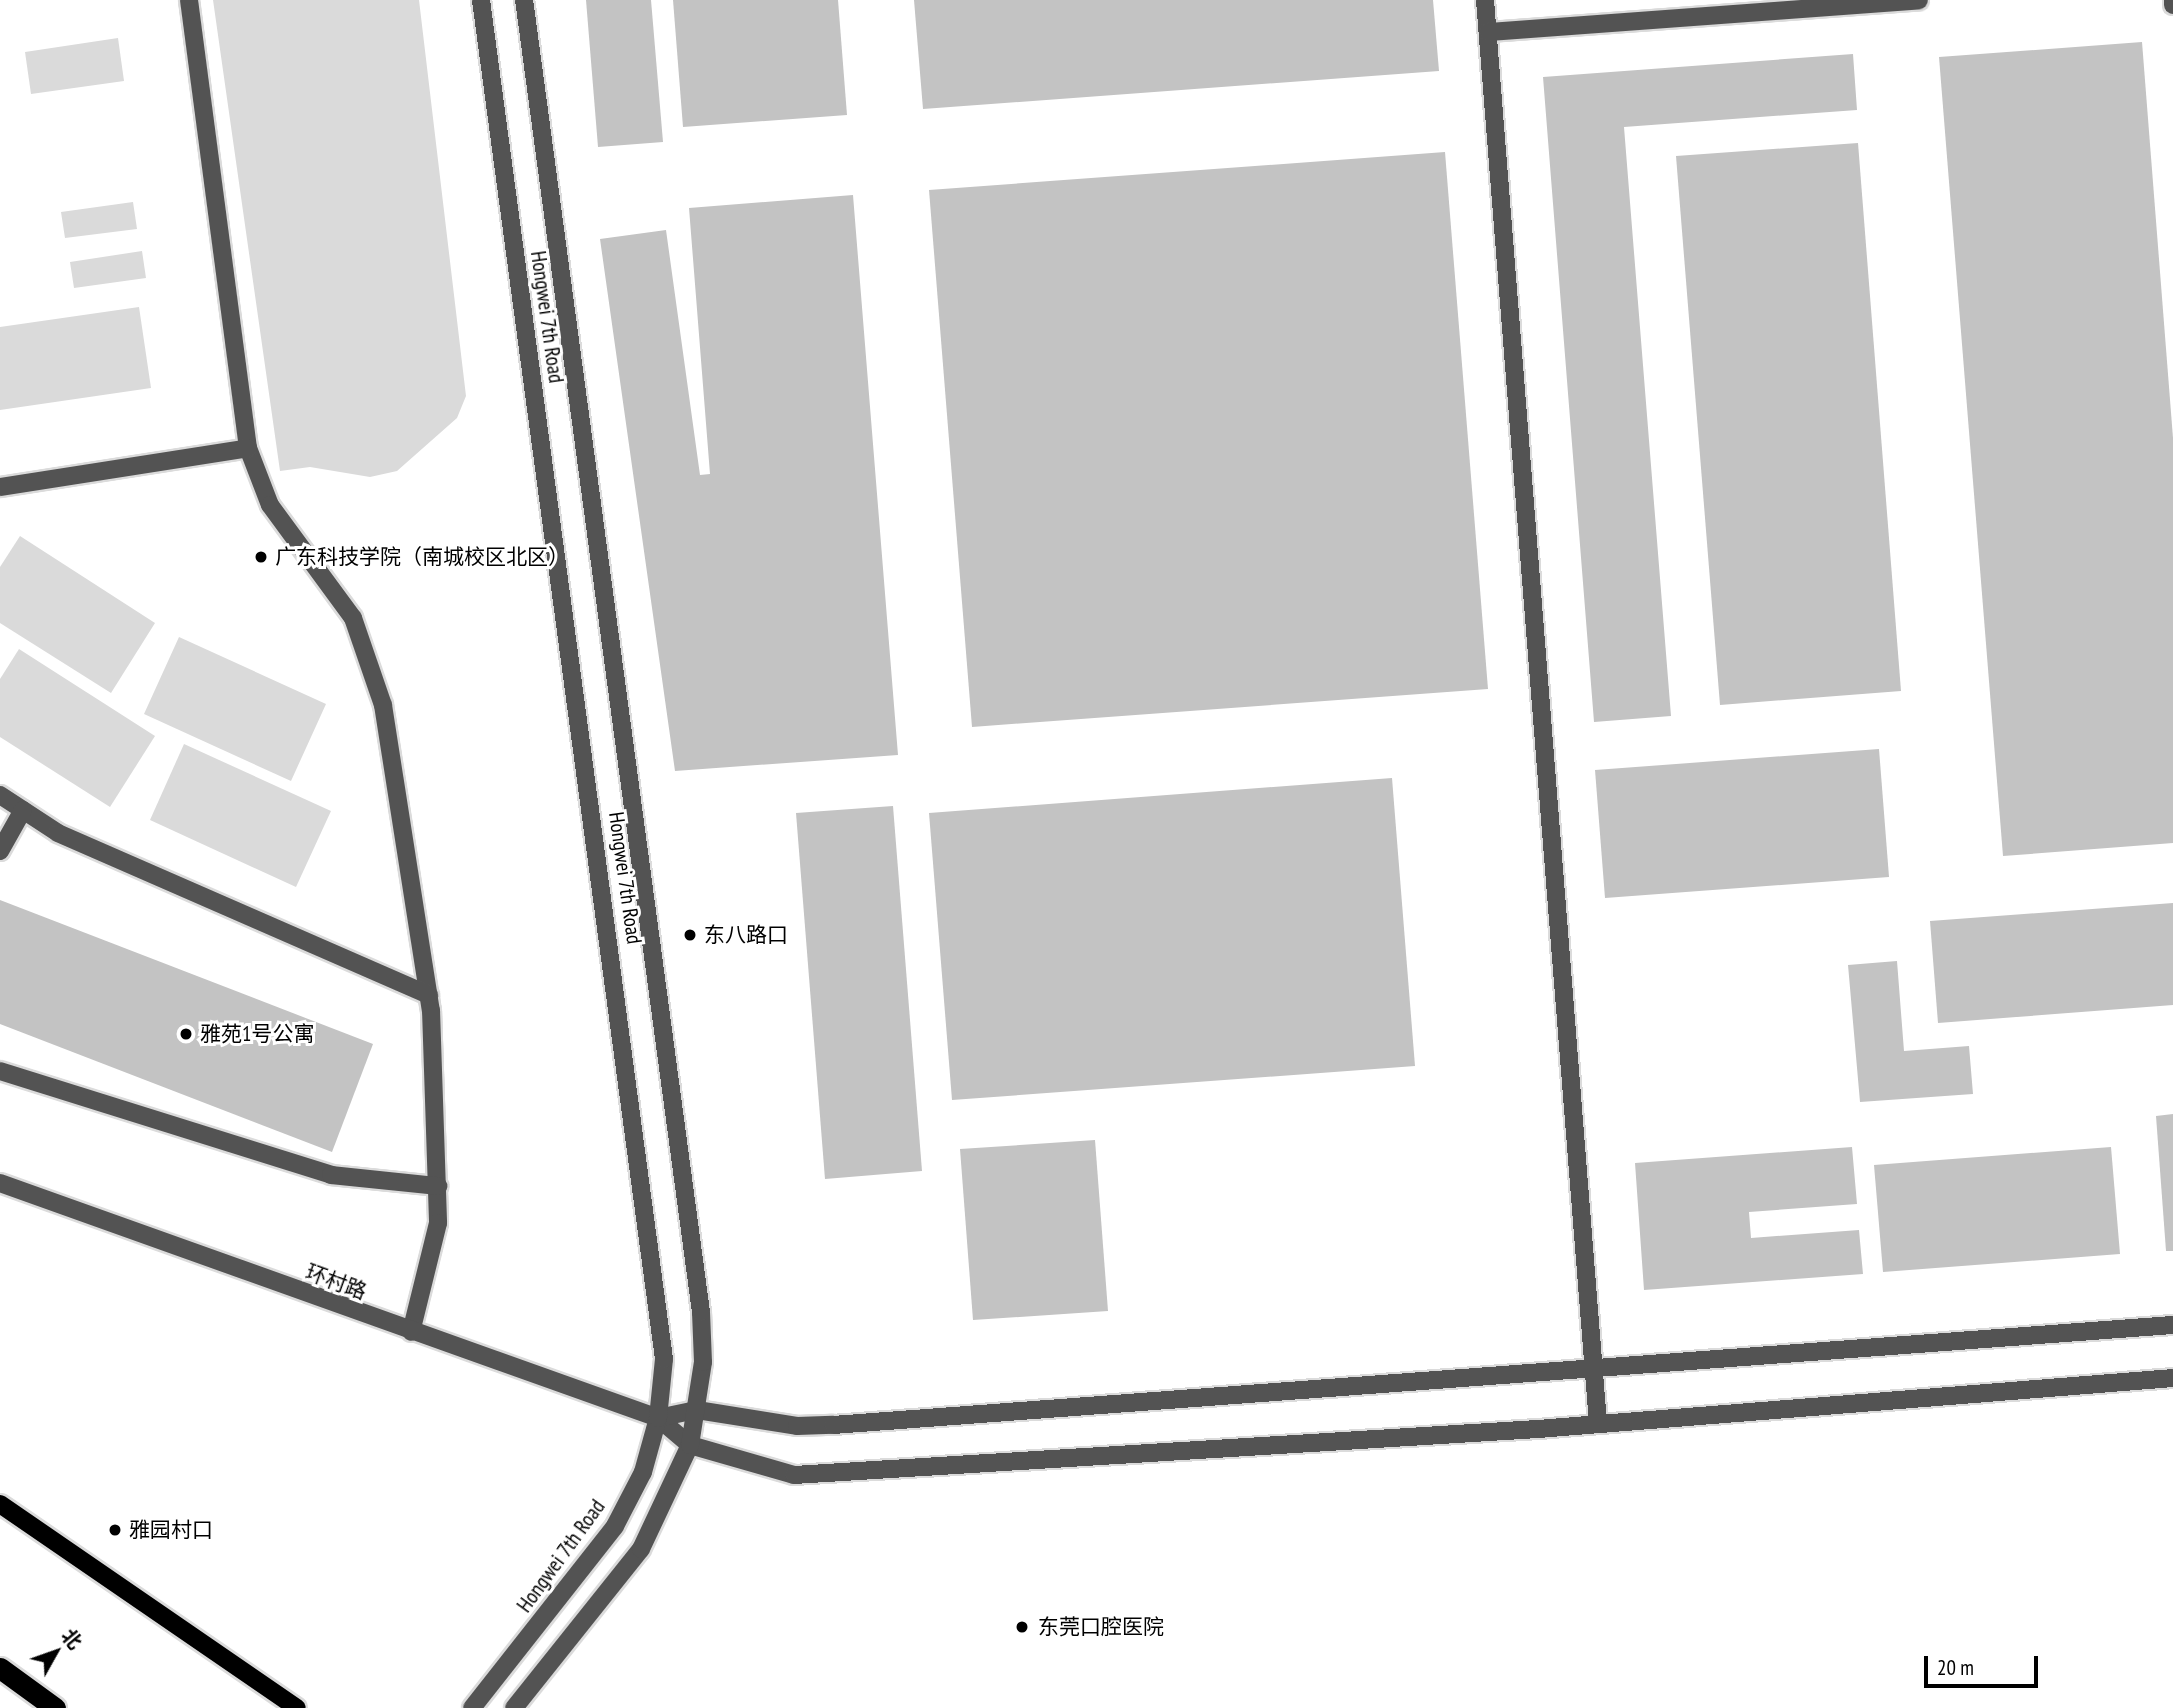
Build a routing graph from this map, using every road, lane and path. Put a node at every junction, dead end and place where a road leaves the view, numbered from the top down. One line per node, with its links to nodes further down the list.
1 (189, 0): 9 (street)
2 (481, 0): 23 (street, Hongwei 7th Road)
3 (524, 0): 22 (street, Hongwei 7th Road)
4 (1485, 0): 8 (street)
5 (1919, 0): 8 (street)
6 (2173, 0): 7 (street)
7 (2173, 5)
8 (1488, 32): 20 (street)
9 (248, 447): 10 (street); 14 (street)
10 (0, 487)
11 (0, 795): 12 (street)
12 (23, 810): 13 (street); 14 (street)
13 (0, 851)
14 (429, 995): 17 (street)
15 (0, 1070): 17 (street)
16 (0, 1183): 19 (street, 环村路)
17 (438, 1186): 19 (street)
18 (2173, 1325): 20 (street)
19 (411, 1332): 23 (street, 环村路)
20 (1594, 1367): 22 (street); 24 (street)
21 (2173, 1378): 24 (street)
22 (697, 1410): 23 (street); 25 (street, Hongwei 7th Road)
23 (659, 1418): 25 (street); 30 (street, Hongwei 7th Road)
24 (1598, 1424): 25 (street)
25 (690, 1445): 31 (street, Hongwei 7th Road)
26 (0, 1504): 29 (main road)
27 (0, 1668): 28 (highway)
28 (55, 1708)
29 (297, 1708)
30 (472, 1708)
31 (514, 1708)

